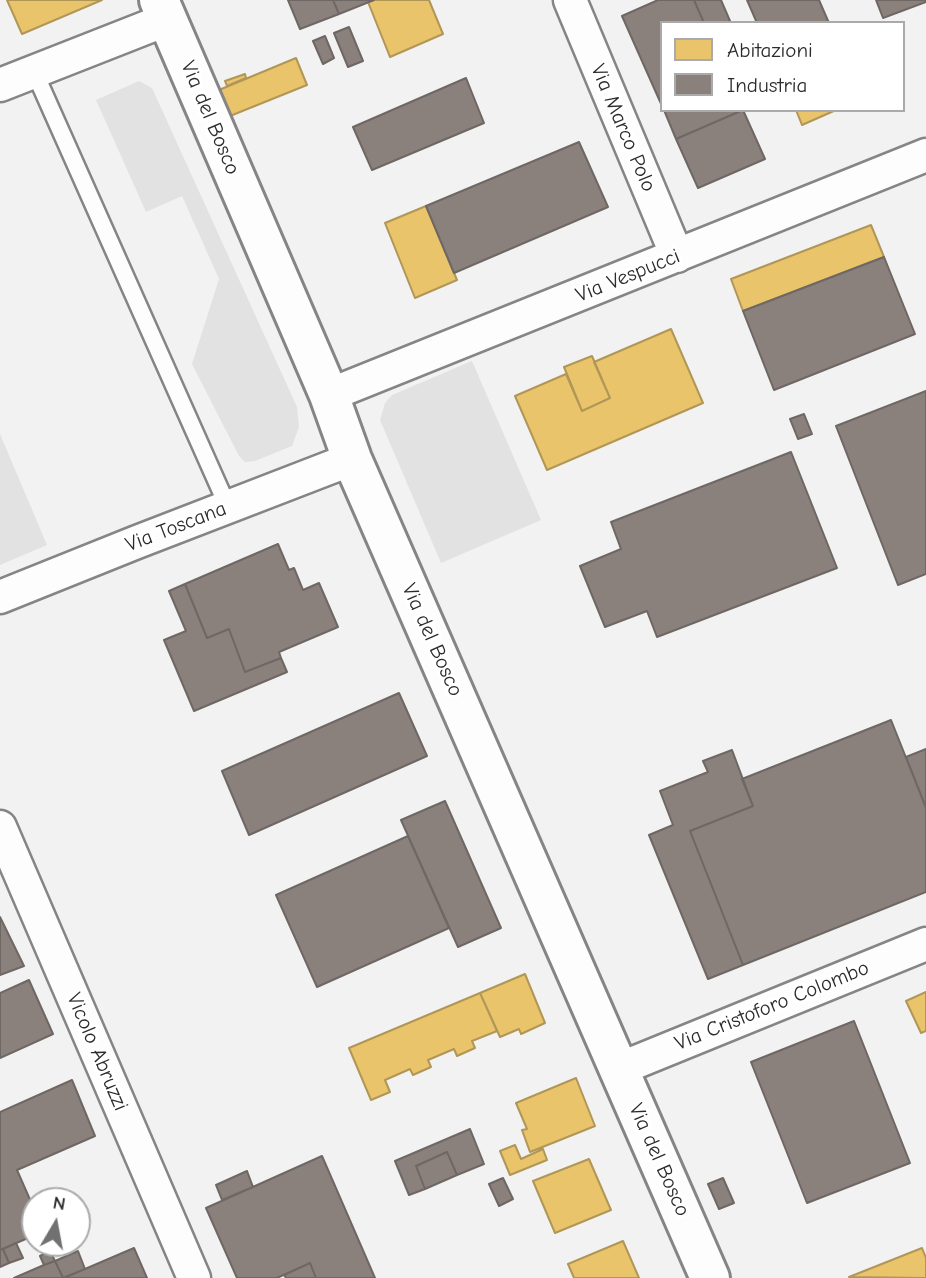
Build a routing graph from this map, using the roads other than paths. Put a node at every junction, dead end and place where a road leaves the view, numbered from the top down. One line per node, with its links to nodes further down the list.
1 (570, 0): 6 (street, Via Marco Polo)
2 (163, 9): 3 (street); 7 (street, Via del Bosco)
3 (34, 71): 4 (street); 9 (lane)
4 (0, 85)
5 (926, 156): 6 (street, Via Vespucci)
6 (677, 256): 7 (street, Via Vespucci)
7 (329, 395): 8 (street, Via del Bosco)
8 (352, 459): 9 (street, Via Toscana); 13 (street, Via del Bosco)
9 (228, 507): 10 (street, Via Toscana)
10 (0, 597)
11 (0, 827): 14 (street, Vicolo Abruzzi)
12 (926, 944): 13 (street, Via Cristoforo Colombo)
13 (619, 1069): 15 (street, Via del Bosco)
14 (194, 1278)
15 (710, 1278)

